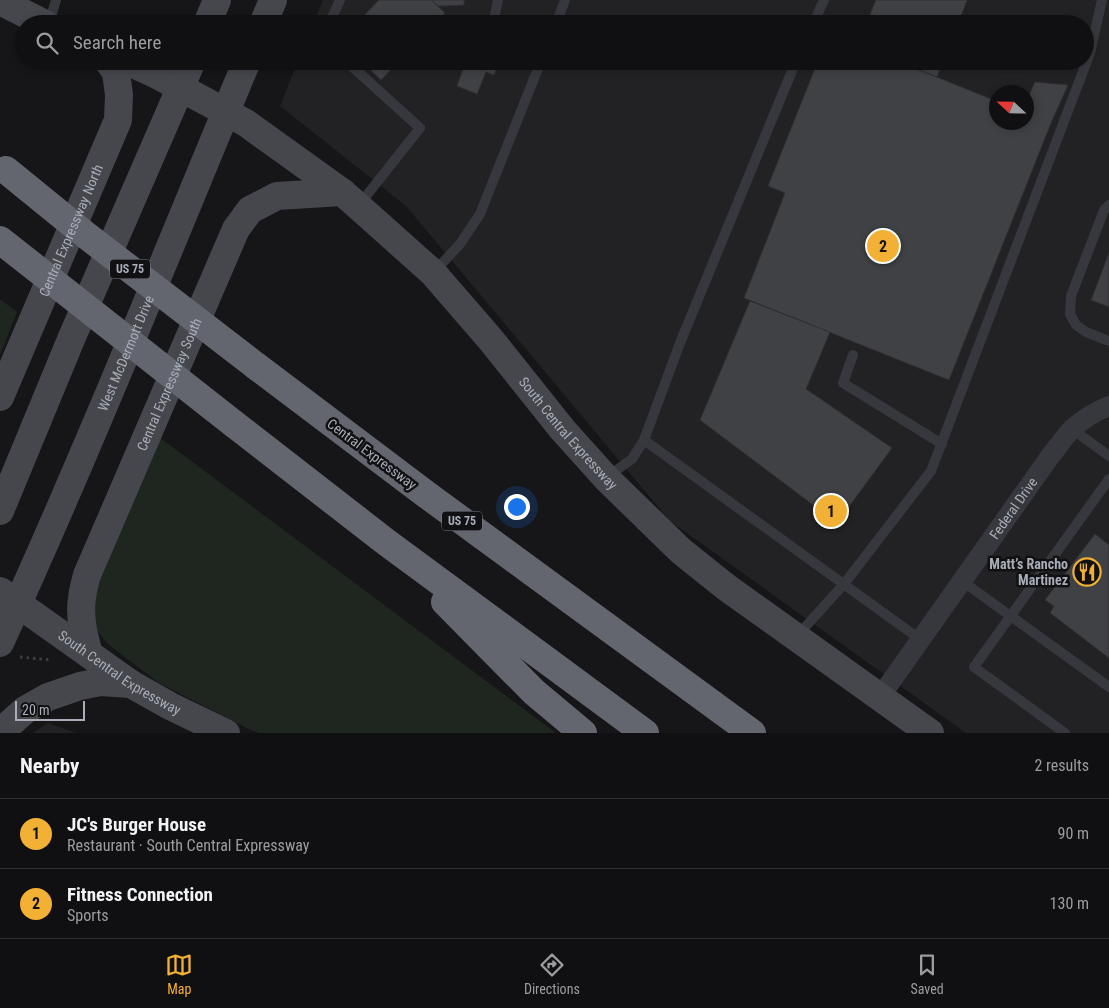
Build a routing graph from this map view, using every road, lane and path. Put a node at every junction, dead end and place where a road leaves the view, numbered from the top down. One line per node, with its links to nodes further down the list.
1 (56, 0): 11 (lane)
2 (217, 0): 12 (main road)
3 (273, 0): 13 (main road)
4 (340, 0): 14 (lane)
5 (498, 0): 15 (lane)
6 (565, 0): 16 (lane)
7 (824, 0): 17 (lane)
8 (1102, 0): 18 (lane)
9 (0, 1): 10 (main road)
10 (27, 15)
11 (52, 15)
12 (211, 15)
13 (267, 15)
14 (333, 15)
15 (495, 15)
16 (559, 15)
17 (817, 15)
18 (1094, 35)
19 (115, 70): 36 (main road, Central Expressway North)
20 (146, 70): 27 (main road, South Central Expressway)
21 (188, 70): 27 (main road)
22 (243, 70): 28 (main road, West McDermott Drive)
23 (356, 70): 30 (lane)
24 (537, 70): 33 (lane)
25 (792, 70): 39 (lane)
26 (1084, 70): 40 (lane)
27 (180, 87): 28 (main road, South Central Expressway); 44 (main road)
28 (226, 112): 30 (main road, South Central Expressway); 48 (main road, West McDermott Drive)
29 (3, 168): 62 (highway, Central Expressway / US 75, bridge)
30 (350, 199): 33 (main road, South Central Expressway); 53 (main road, Central Expressway South)
31 (1109, 205): 34 (lane)
32 (0, 240): 45 (highway, bridge)
33 (433, 273): 42 (main road, South Central Expressway)
34 (1109, 341)
35 (854, 355): 40 (lane)
36 (0, 397)
37 (1109, 406): 38 (street, Federal Drive)
38 (1072, 429): 41 (lane); 46 (street, Federal Drive)
39 (644, 440): 42 (lane); 47 (lane)
40 (942, 444): 47 (lane)
41 (1109, 456)
42 (606, 478): 50 (main road, South Central Expressway)
43 (1109, 479): 49 (lane)
44 (0, 511)
45 (386, 542): 60 (highway); 61 (highway)
46 (962, 581): 49 (lane); 51 (street, Federal Drive)
47 (844, 584): 50 (lane); 51 (lane)
48 (9, 597): 52 (main road, West McDermott Drive); 53 (main road, South Central Expressway)
49 (1011, 616): 56 (lane); 64 (lane)
50 (796, 637): 57 (main road, South Central Expressway)
51 (921, 640): 57 (street, Federal Drive)
52 (10, 650): 54 (path)
53 (89, 654): 55 (main road, South Central Expressway)
54 (54, 660)
55 (131, 684): 58 (main road); 59 (main road, South Central Expressway)
56 (1109, 687)
57 (880, 697): 63 (main road, South Central Expressway)
58 (0, 730)
59 (226, 733)
60 (583, 733)
61 (645, 733)
62 (752, 733)
63 (930, 733)
64 (1065, 733)

